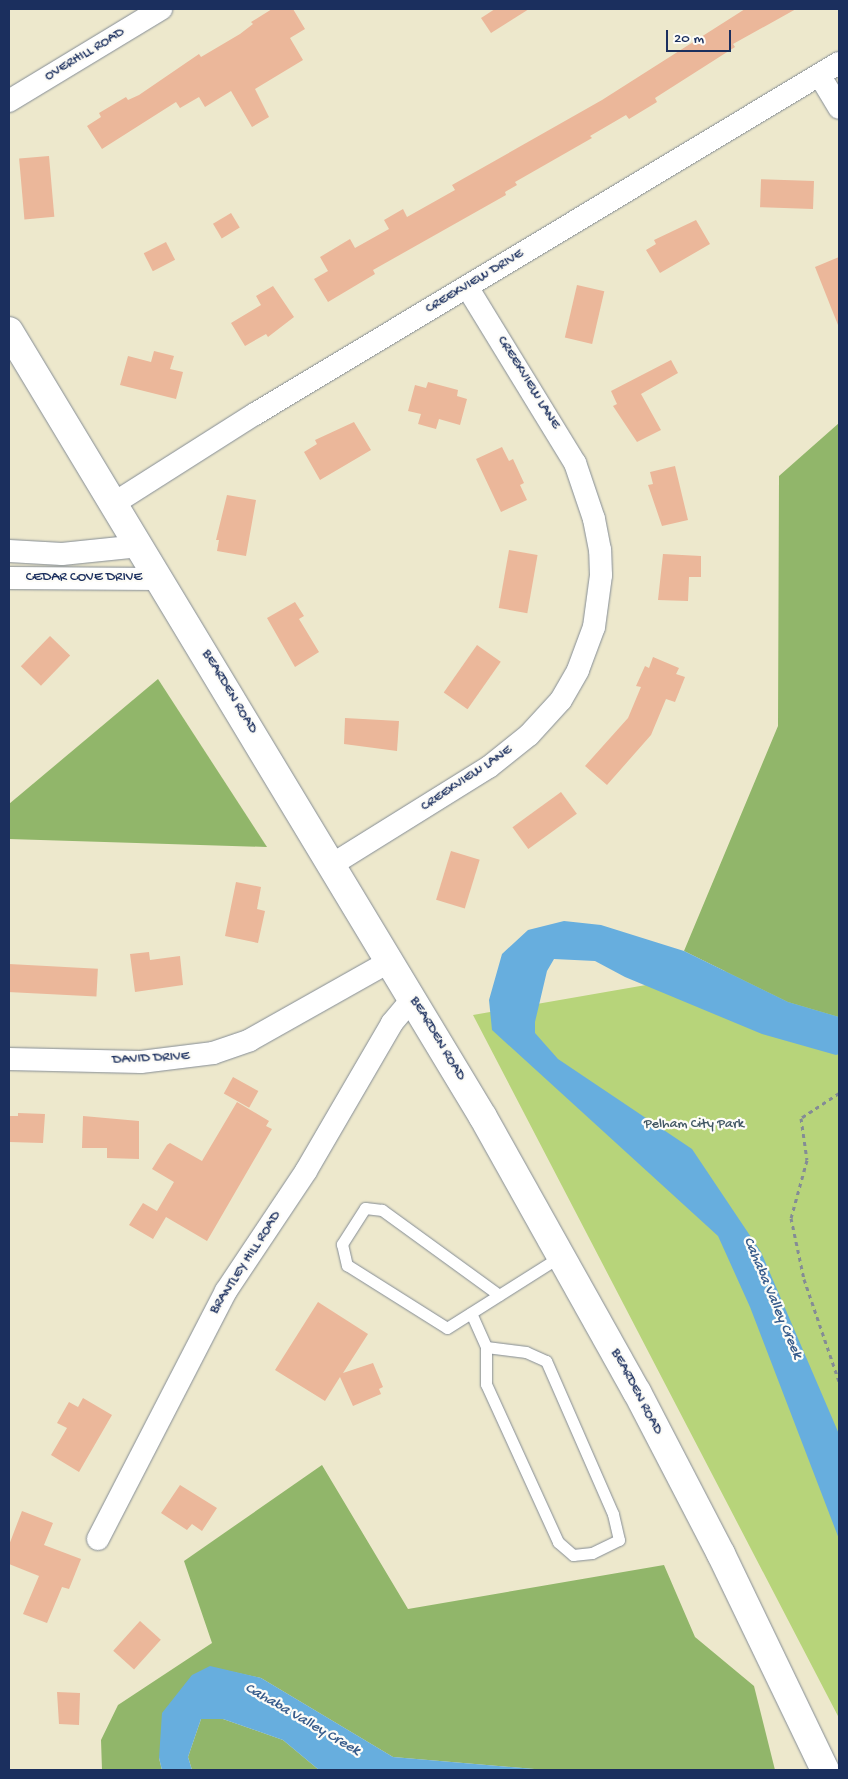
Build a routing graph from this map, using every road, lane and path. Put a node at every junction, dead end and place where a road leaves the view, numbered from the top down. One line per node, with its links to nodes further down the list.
1 (160, 9): 4 (street, OVERHILL ROAD)
2 (839, 63): 3 (street, CREEKVIEW DRIVE)
3 (820, 76): 5 (street); 6 (street, CREEKVIEW DRIVE)
4 (9, 101)
5 (839, 108)
6 (467, 287): 8 (street, CREEKVIEW DRIVE); 13 (street, CREEKVIEW LANE)
7 (9, 331): 8 (street, BEARDEN ROAD)
8 (113, 504): 9 (street, BEARDEN ROAD)
9 (140, 546): 10 (street, CEDAR COVE DRIVE); 12 (street, BEARDEN ROAD)
10 (9, 551)
11 (9, 578): 12 (street, CEDAR COVE DRIVE)
12 (160, 579): 13 (street, BEARDEN ROAD)
13 (333, 864): 14 (street, BEARDEN ROAD)
14 (390, 961): 15 (street, BEARDEN ROAD); 16 (street, DAVID DRIVE)
15 (413, 998): 18 (street, BEARDEN ROAD); 23 (street, BRANTLEY HILL ROAD)
16 (9, 1059)
17 (839, 1093): 22 (path)
18 (560, 1256): 19 (lane); 24 (street, BEARDEN ROAD)
19 (499, 1295): 20 (lane); 20 (lane)
20 (471, 1313): 21 (lane)
21 (486, 1347): 21 (lane)
22 (839, 1381)
23 (98, 1539)
24 (825, 1770)

